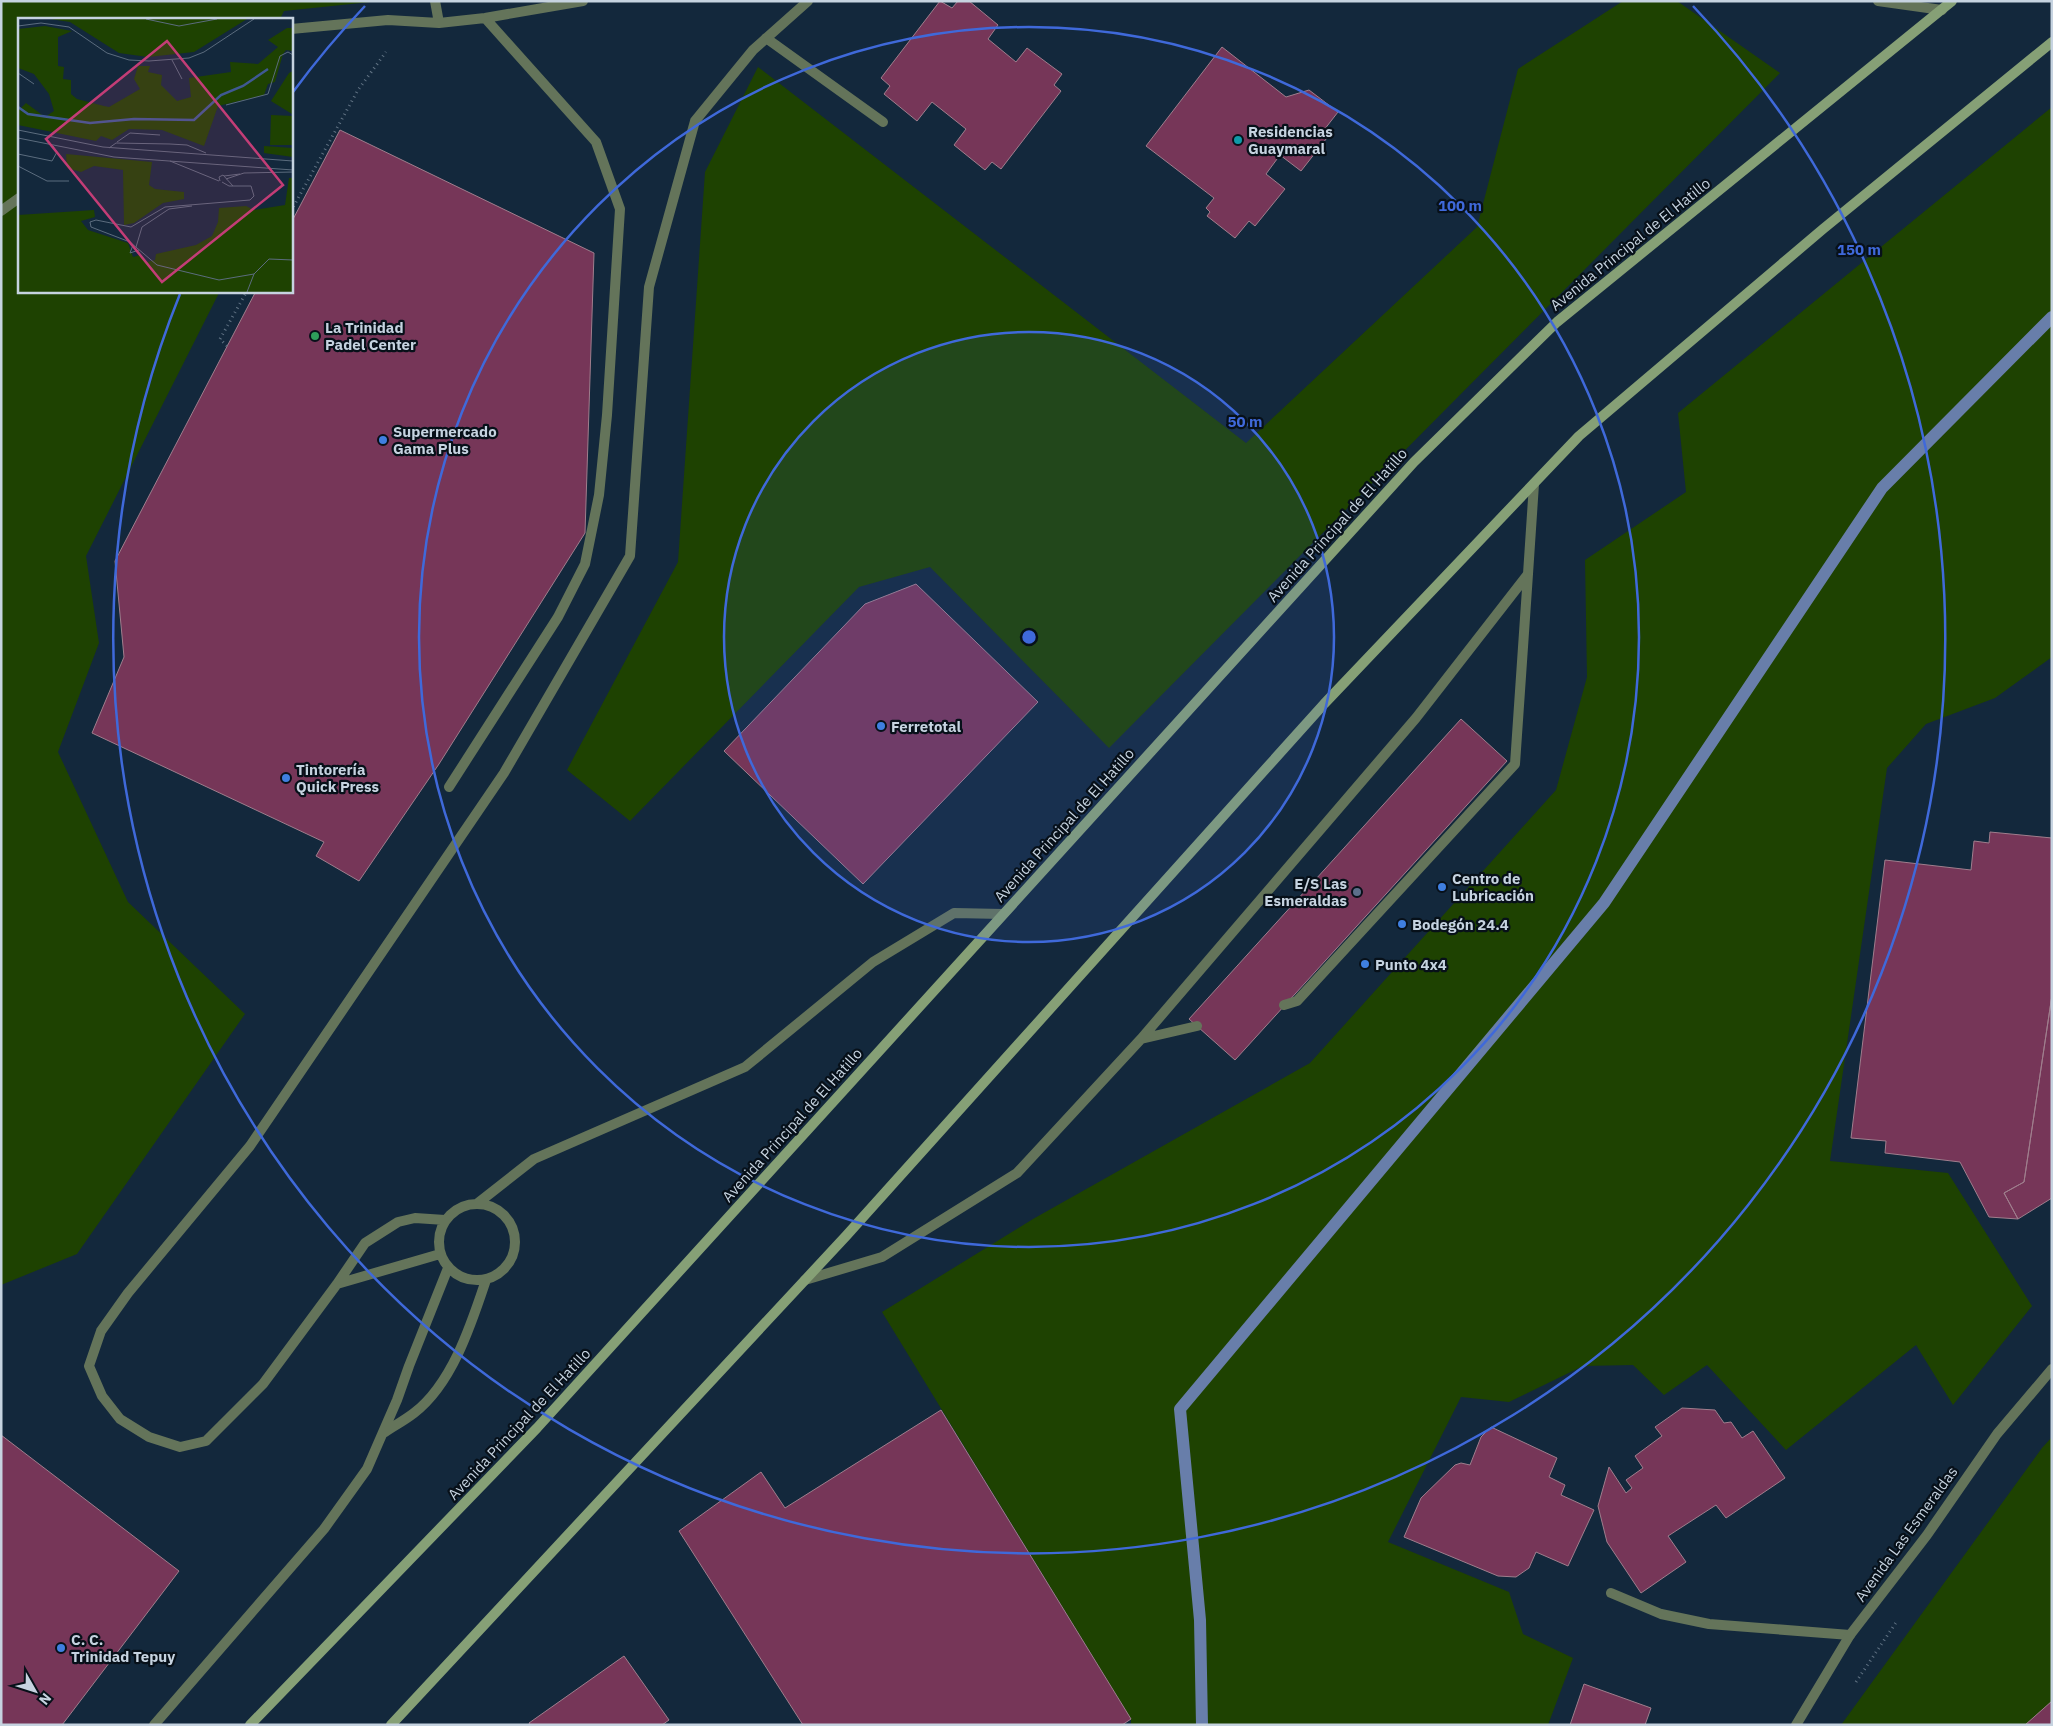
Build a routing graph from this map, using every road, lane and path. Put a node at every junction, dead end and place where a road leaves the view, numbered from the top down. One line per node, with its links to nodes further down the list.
1 (435, 1): 9 (street)
2 (583, 1): 6 (street)
3 (808, 1): 11 (street)
4 (1878, 1): 7 (street)
5 (1952, 1): 7 (main road, Avenida Principal de El Hatillo)
6 (528, 6): 8 (street)
7 (1942, 10): 23 (main road, Avenida Principal de El Hatillo)
8 (485, 18): 9 (street); 22 (street)
9 (439, 23): 10 (street)
10 (292, 29)
11 (766, 38): 14 (street); 33 (street)
12 (2052, 42): 20 (main road)
13 (386, 52): 16 (path)
14 (883, 122)
15 (18, 199): 17 (street)
16 (292, 209)
17 (1, 212)
18 (245, 292): 19 (path)
19 (227, 346)
20 (1534, 484): 21 (street); 32 (main road)
21 (1528, 574): 24 (street); 26 (street)
22 (449, 787)
23 (1003, 914): 27 (street); 39 (main road, Avenida Principal de El Hatillo)
24 (1284, 1005)
25 (1197, 1026): 26 (street)
26 (1141, 1039): 32 (street)
27 (478, 1203): 28 (street); 31 (street)
28 (445, 1220): 29 (street); 33 (street)
29 (440, 1254): 30 (street); 33 (street)
30 (448, 1268): 31 (street); 35 (street)
31 (486, 1280): 35 (street)
32 (805, 1280): 40 (main road)
33 (337, 1284)
34 (2052, 1369): 37 (street, Avenida Las Esmeraldas)
35 (385, 1432): 38 (street)
36 (1611, 1593): 37 (street)
37 (1850, 1635): 41 (street, Avenida Las Esmeraldas)
38 (154, 1725)
39 (250, 1725)
40 (391, 1725)
41 (1796, 1725)

